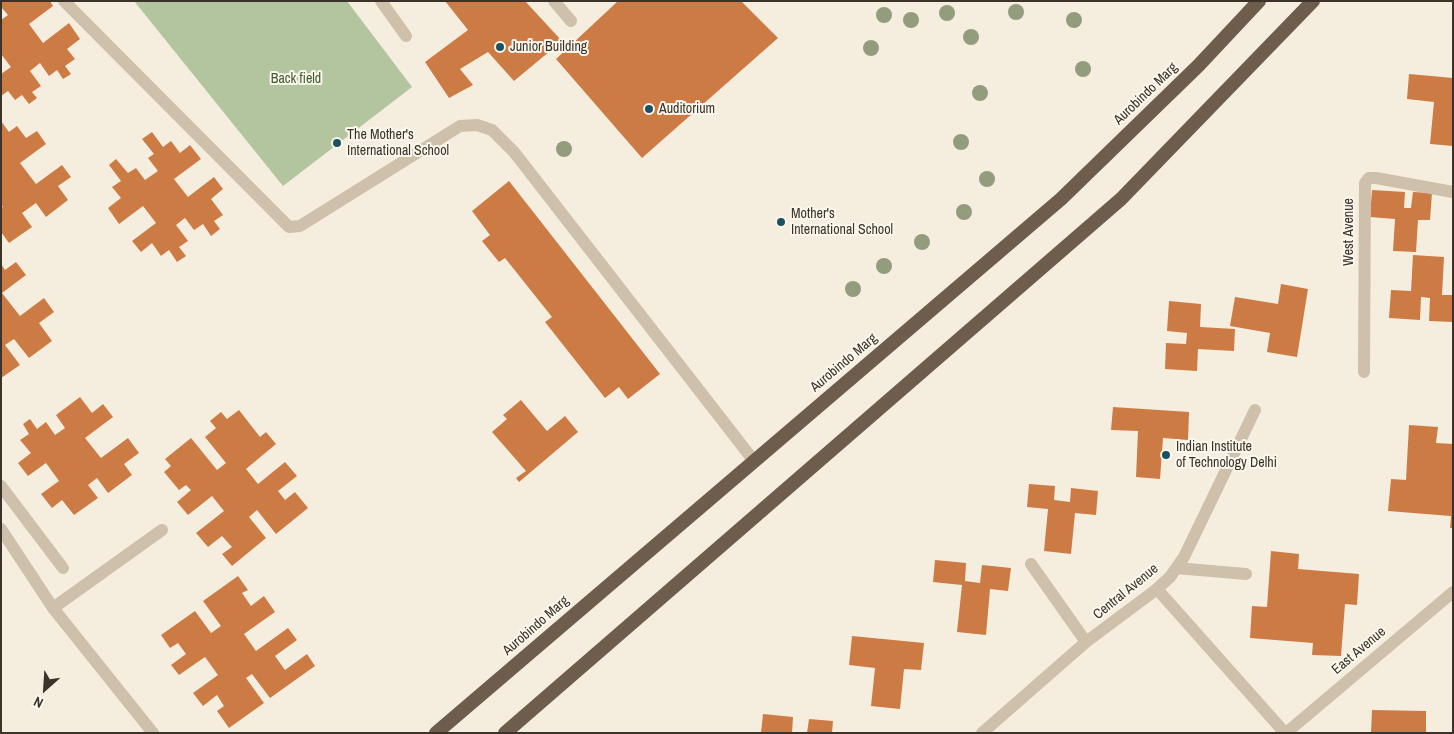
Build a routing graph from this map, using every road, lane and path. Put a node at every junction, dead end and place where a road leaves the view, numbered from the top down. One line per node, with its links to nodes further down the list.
1 (64, 1): 11 (street)
2 (381, 1): 7 (street)
3 (554, 1): 6 (street)
4 (1259, 1): 11 (highway, Aurobindo Marg)
5 (1313, 1): 25 (highway)
6 (571, 21)
7 (406, 36)
8 (1453, 192): 9 (street, West Avenue)
9 (1364, 372)
10 (1255, 410): 17 (street, Central Avenue)
11 (754, 461): 24 (highway, Aurobindo Marg)
12 (1, 486): 16 (street)
13 (1, 529): 21 (street)
14 (162, 530): 21 (street)
15 (1031, 564): 22 (street)
16 (63, 568)
17 (1176, 568): 18 (street); 19 (street, Central Avenue)
18 (1246, 574)
19 (1157, 589): 22 (street, Central Avenue); 27 (street)
20 (1453, 592): 27 (street, East Avenue)
21 (54, 608): 23 (street)
22 (1086, 642): 26 (street, Central Avenue)
23 (153, 733)
24 (436, 733)
25 (505, 733)
26 (982, 733)
27 (1285, 733)

